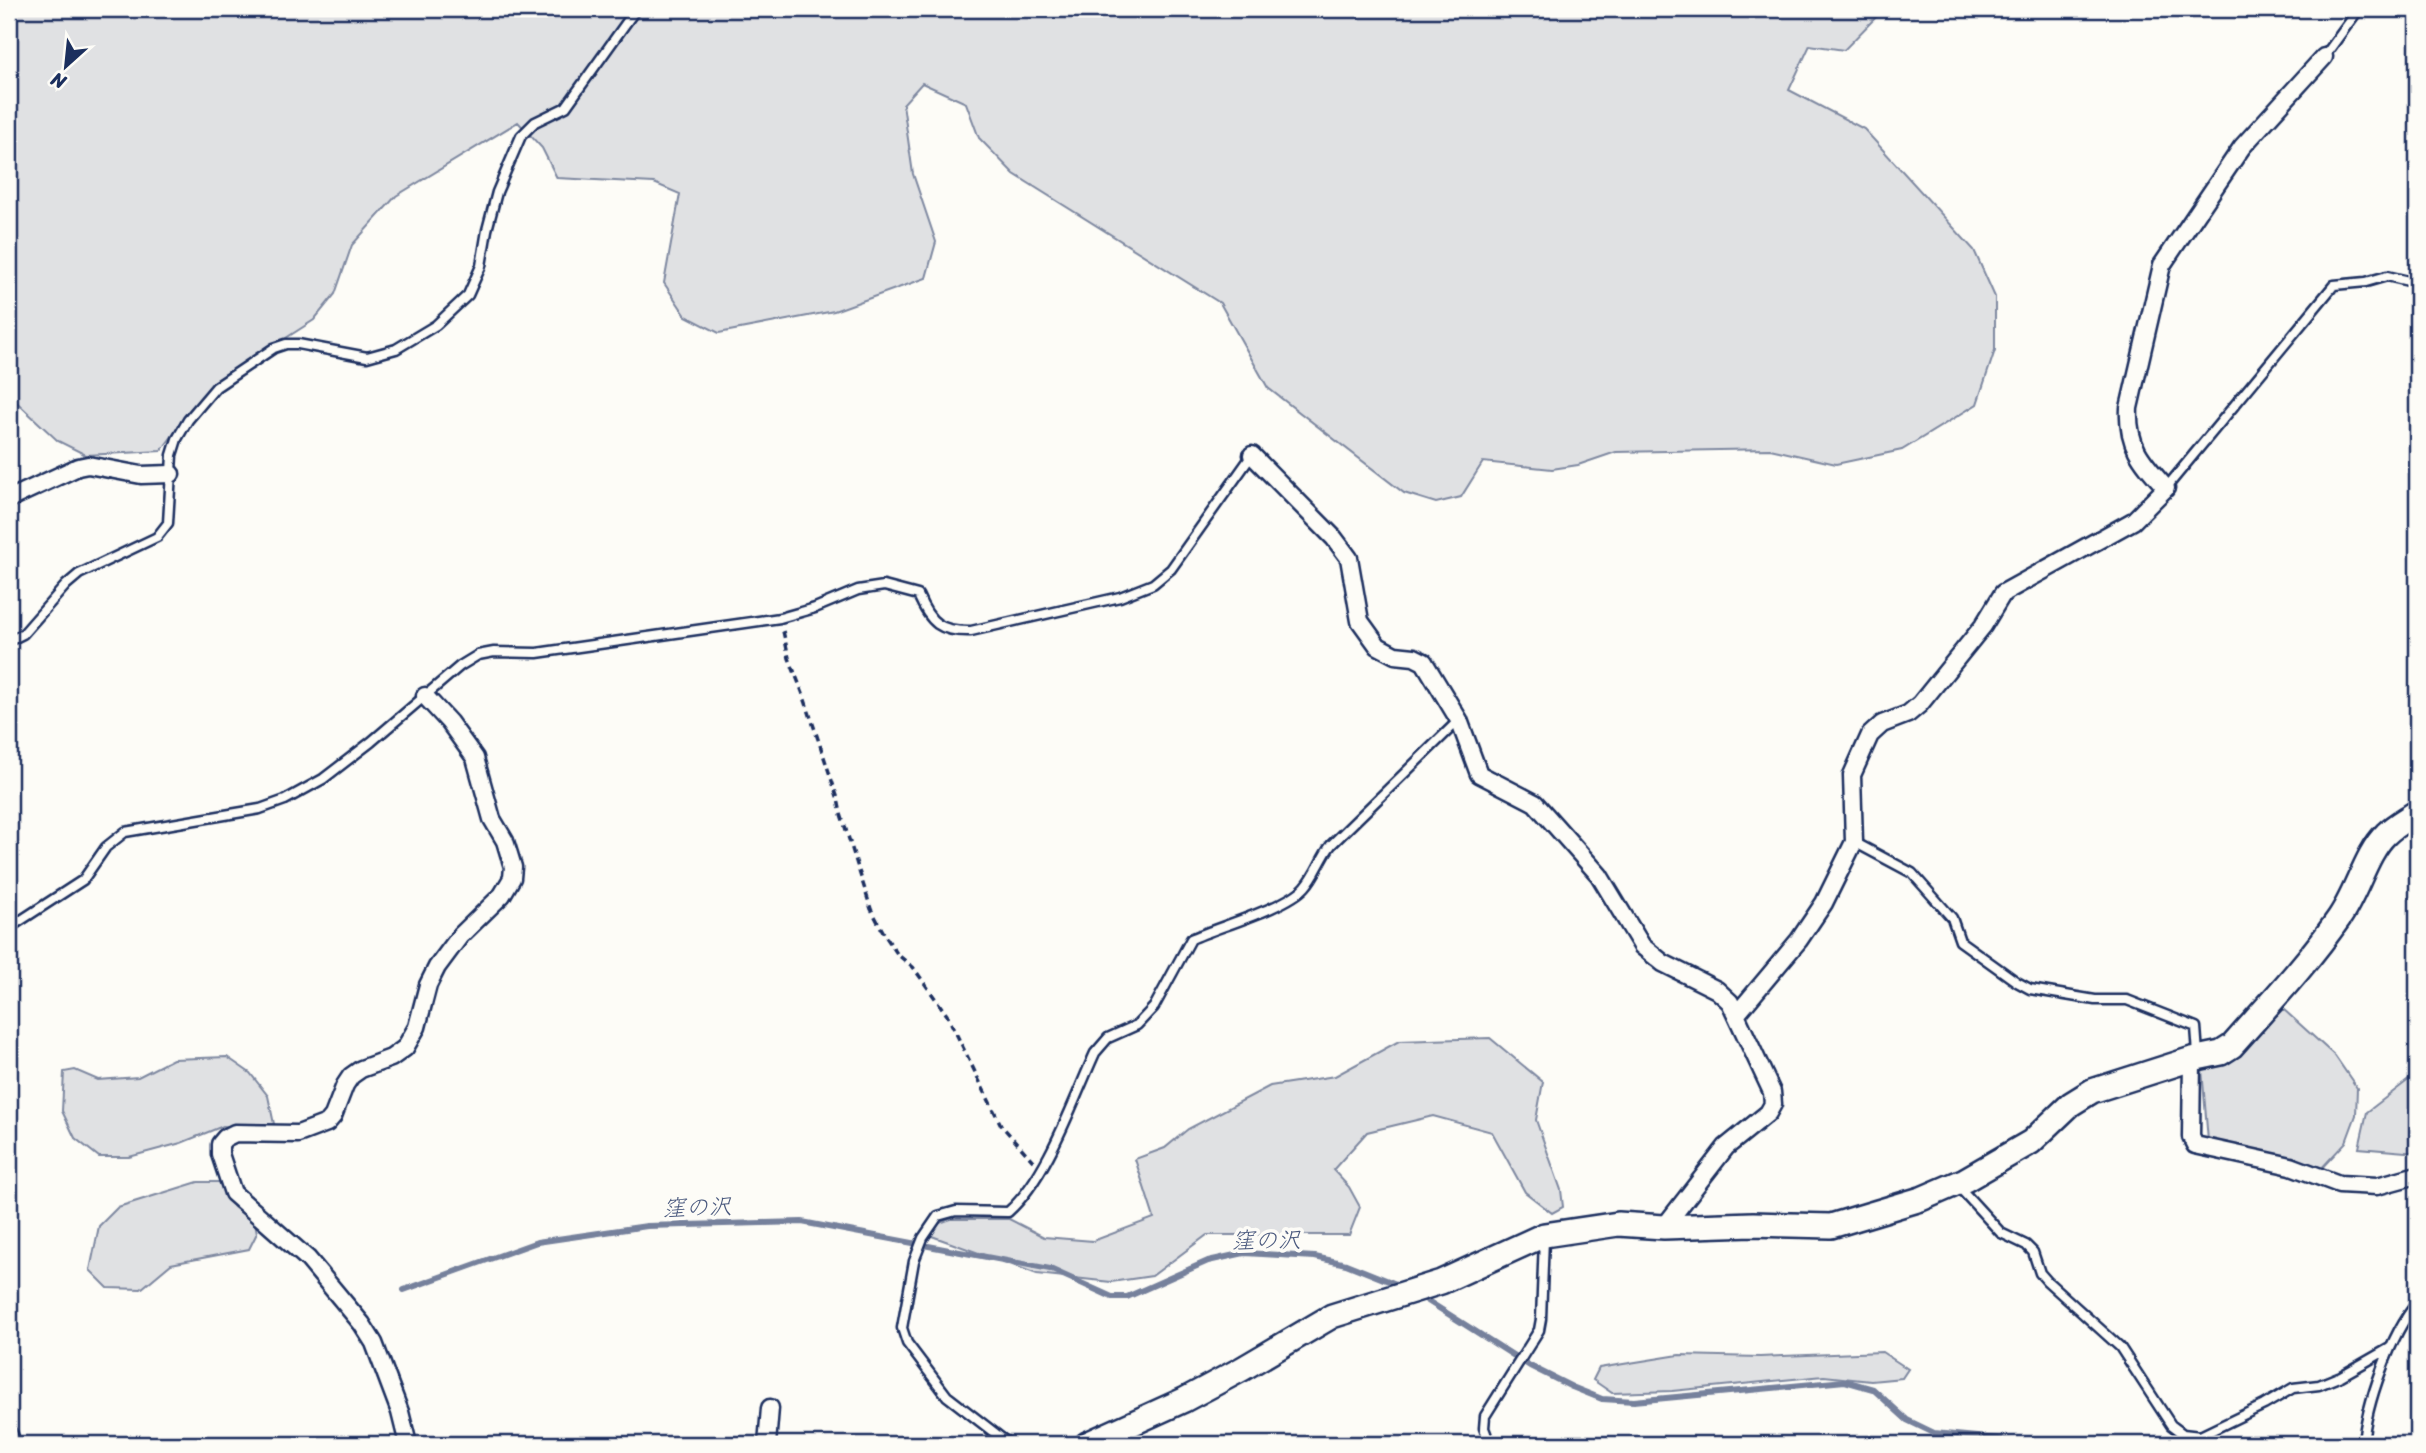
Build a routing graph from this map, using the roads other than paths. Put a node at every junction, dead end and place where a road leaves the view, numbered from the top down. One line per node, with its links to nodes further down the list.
1 (636, 9): 6 (lane)
2 (2359, 9): 3 (lane)
3 (2324, 57): 7 (street)
4 (2417, 283): 7 (lane)
5 (1252, 455): 10 (lane); 11 (street)
6 (171, 474): 8 (street); 9 (lane)
7 (2166, 488): 13 (street)
8 (9, 499)
9 (9, 641)
10 (425, 696): 14 (lane); 26 (street)
11 (1460, 720): 15 (street); 28 (lane)
12 (2417, 812): 16 (street)
13 (1854, 842): 15 (street); 16 (lane)
14 (9, 928)
15 (1737, 1014): 19 (street)
16 (2196, 1058): 17 (street); 18 (street)
17 (2417, 1175)
18 (1956, 1184): 19 (street); 22 (lane)
19 (1664, 1227): 20 (street)
20 (1544, 1235): 29 (street); 30 (lane)
21 (2417, 1303): 22 (lane)
22 (2390, 1348): 31 (lane)
23 (770, 1408): 27 (street)
24 (9, 1435): 25 (street)
25 (12, 1444)
26 (408, 1444)
27 (766, 1444)
28 (1009, 1444)
29 (1087, 1444)
30 (1490, 1444)
31 (2363, 1444)

